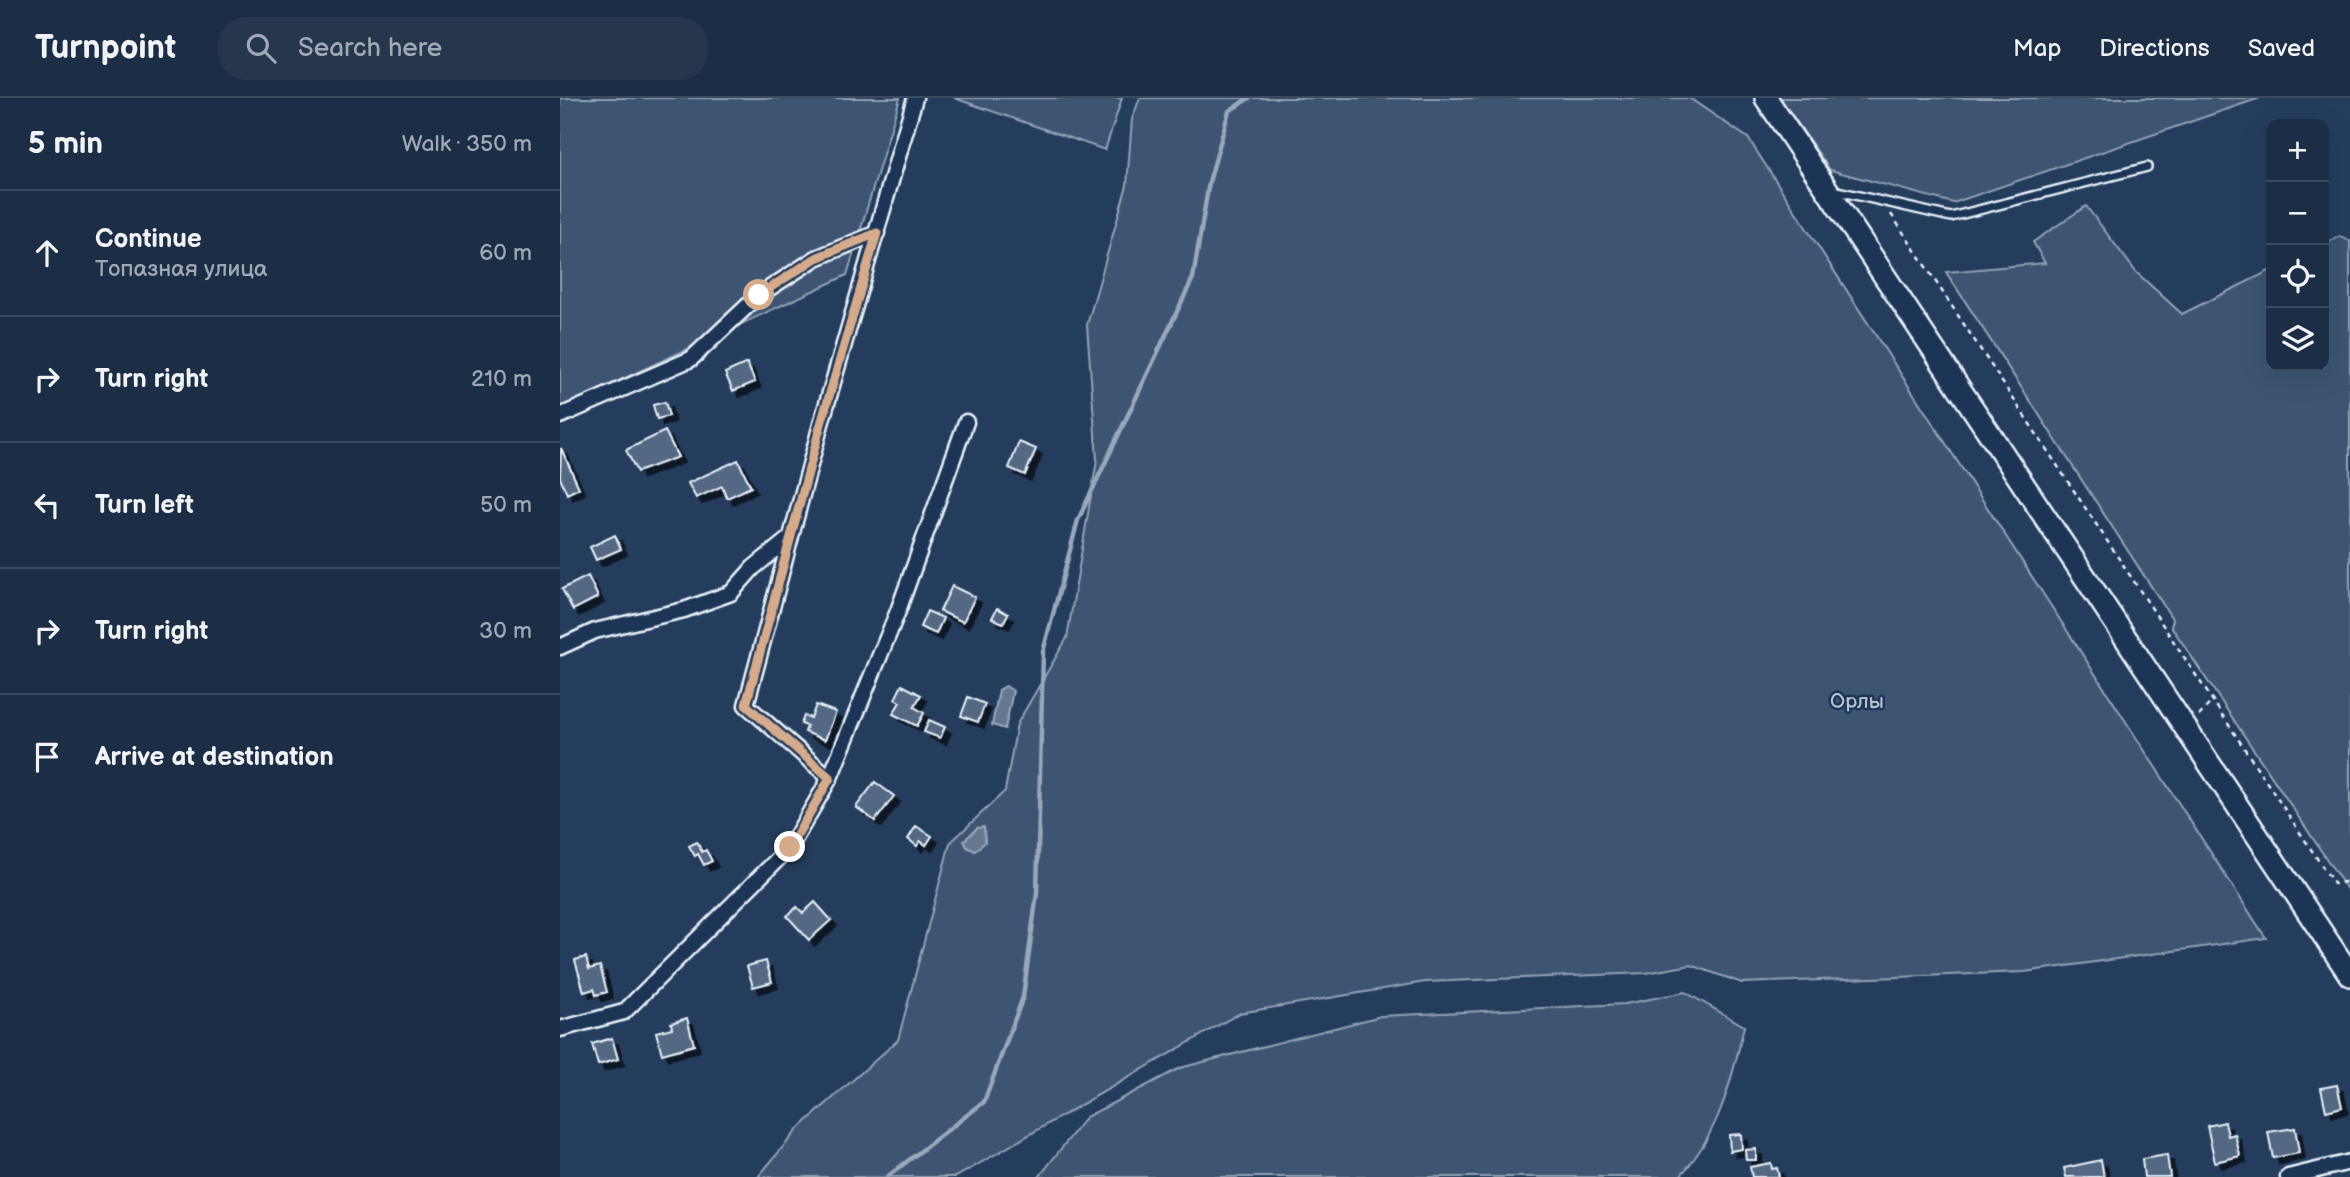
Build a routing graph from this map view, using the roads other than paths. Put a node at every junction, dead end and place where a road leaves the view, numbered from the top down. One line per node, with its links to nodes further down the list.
1 (915, 98): 5 (street)
2 (1766, 98): 4 (main road)
3 (2147, 167): 4 (lane)
4 (1826, 188): 11 (main road)
5 (877, 233): 6 (street); 8 (street)
6 (560, 416)
7 (966, 422): 10 (street)
8 (791, 537): 9 (street); 10 (street)
9 (560, 647)
10 (830, 778): 12 (street)
11 (2350, 975)
12 (560, 1029)
13 (2350, 1162): 14 (street)
14 (2288, 1177)

